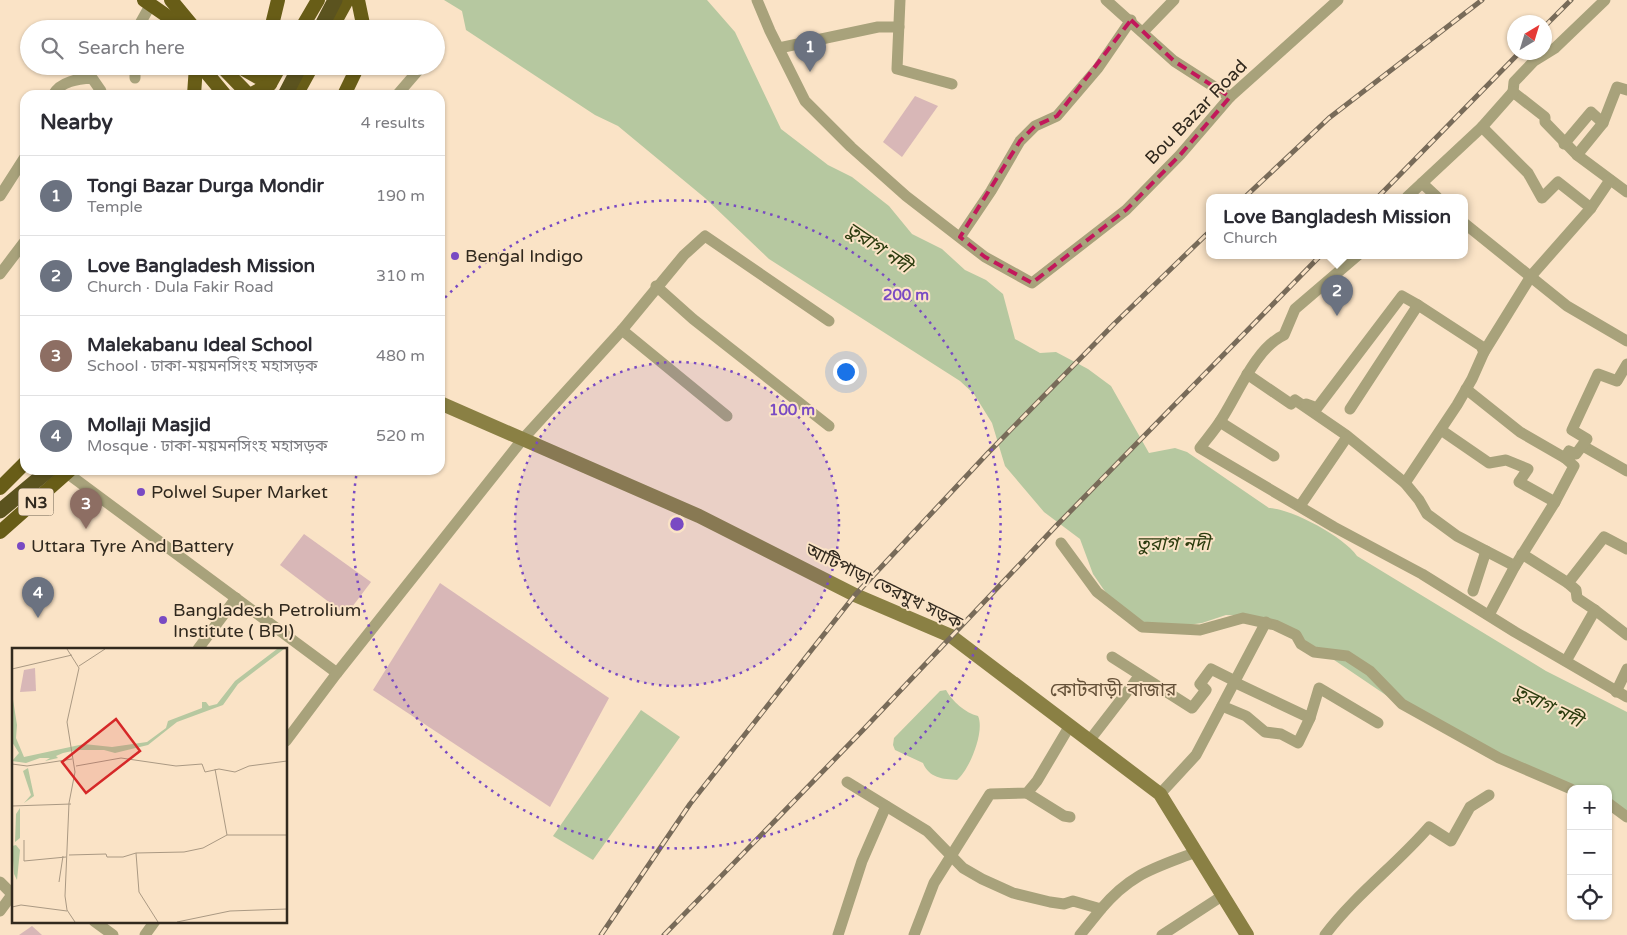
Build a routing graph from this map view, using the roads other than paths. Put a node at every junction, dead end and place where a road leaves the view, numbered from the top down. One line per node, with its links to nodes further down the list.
1 (171, 0): 16 (highway)
2 (278, 0): 17 (highway)
3 (318, 0): 18 (highway)
4 (335, 0): 19 (highway)
5 (347, 0): 20 (highway)
6 (358, 0): 21 (highway)
7 (757, 0): 25 (street)
8 (900, 0): 23 (street)
9 (1106, 0): 22 (street)
10 (1174, 0): 24 (street)
11 (1338, 0): 50 (street, Bou Bazar Road)
12 (1605, 0): 49 (street)
13 (148, 2): 14 (street); 15 (highway)
14 (141, 20)
15 (168, 20)
16 (188, 20)
17 (273, 20)
18 (306, 20)
19 (325, 20)
20 (336, 20)
21 (362, 20)
22 (1131, 20): 24 (street); 64 (street)
23 (899, 28): 25 (street); 37 (street)
24 (1143, 32): 50 (street)
25 (779, 48): 64 (street)
26 (195, 75): 40 (highway)
27 (208, 75): 41 (highway)
28 (230, 75): 42 (highway)
29 (254, 75): 36 (highway)
30 (270, 75): 36 (highway)
31 (275, 75): 36 (highway)
32 (296, 75): 44 (highway)
33 (307, 75): 45 (highway)
34 (354, 75): 46 (highway)
35 (414, 75): 47 (street)
36 (270, 84): 43 (highway)
37 (952, 84)
38 (56, 90): 39 (street)
39 (100, 90)
40 (194, 90)
41 (221, 90)
42 (244, 90)
43 (259, 90)
44 (288, 90)
45 (299, 90)
46 (346, 90)
47 (401, 90)
48 (1627, 90): 51 (street)
49 (1513, 92): 52 (street); 53 (street)
50 (1230, 97): 64 (street, Bou Bazar Road)
51 (1603, 123): 53 (street); 54 (street)
52 (1482, 127): 57 (street); 62 (street)
53 (1564, 144): 54 (street)
54 (1576, 156): 56 (street)
55 (20, 162): 61 (street)
56 (1610, 180): 58 (street); 62 (street)
57 (1422, 183): 59 (street); 60 (street)
58 (1627, 192)
59 (1410, 194)
60 (1434, 194)
61 (0, 196)
62 (1591, 208): 68 (street)
63 (1468, 226): 68 (street)
64 (960, 237)
65 (20, 248): 67 (street)
66 (1353, 259): 76 (street)
67 (0, 274)
68 (1531, 276): 73 (street); 74 (street)
69 (656, 286): 71 (street); 72 (street); 84 (street)
70 (1418, 305): 74 (street); 79 (street); 81 (street)
71 (829, 320)
72 (622, 330): 82 (street); 87 (street)
73 (1627, 341)
74 (1484, 352): 78 (street)
75 (1627, 364): 77 (street)
76 (1247, 374): 79 (street); 83 (street)
77 (1622, 384): 88 (street)
78 (1466, 389): 85 (street); 90 (street)
79 (1295, 400): 86 (street)
80 (445, 405): 87 (main road, আটিপাড়া তেরমুখ সড়ক)
81 (1350, 409)
82 (727, 416)
83 (1220, 422): 89 (street); 99 (street)
84 (828, 426)
85 (1442, 430): 96 (street); 98 (street)
86 (1347, 437): 96 (street); 99 (street)
87 (522, 440): 118 (street); 126 (main road, আটিপাড়া তেরমুখ সড়ক)
88 (1583, 446): 90 (street); 92 (street)
89 (1274, 456)
90 (1565, 458): 98 (street)
91 (20, 468): 97 (highway, N3)
92 (1627, 471)
93 (43, 475): 100 (highway)
94 (65, 475): 101 (highway, N3)
95 (72, 475): 109 (street)
96 (1405, 483): 104 (street)
97 (0, 488)
98 (1555, 502): 105 (street)
99 (1300, 506): 111 (street)
100 (0, 511)
101 (0, 532)
102 (1061, 543): 112 (street)
103 (1627, 550): 107 (street)
104 (1486, 551): 106 (street); 108 (street)
105 (1522, 554): 106 (street); 107 (street)
106 (1514, 566): 111 (street)
107 (1568, 583): 110 (street)
108 (1473, 591)
109 (236, 598): 114 (street); 118 (street)
110 (1595, 610): 113 (street); 116 (street)
111 (1489, 616): 116 (street)
112 (1266, 622): 120 (street); 130 (street)
113 (1627, 635)
114 (199, 648)
115 (1112, 657): 119 (street)
116 (1566, 661): 121 (street)
117 (1627, 669): 121 (street)
118 (336, 672): 127 (street)
119 (1140, 675): 120 (street); 128 (street)
120 (1234, 682): 123 (street); 124 (street)
121 (1616, 692): 122 (street)
122 (1627, 697)
123 (1222, 706): 124 (street); 132 (street)
124 (1310, 718): 125 (street)
125 (1378, 723)
126 (1069, 727): 128 (main road, আটিপাড়া তেরমুখ সড়ক); 131 (street)
127 (288, 738)
128 (1089, 740): 132 (main road, আটিপাড়া তেরমুখ সড়ক)
129 (847, 782): 134 (street)
130 (1567, 787)
131 (1027, 794): 136 (street); 139 (street)
132 (1160, 794): 138 (main road, আটিপাড়া তেরমুখ সড়ক)
133 (1489, 795): 155 (street)
134 (886, 806): 139 (street); 150 (street)
135 (1612, 806): 137 (street)
136 (1070, 817)
137 (1627, 817)
138 (1196, 852): 143 (main road, আটিপাড়া তেরমুখ সড়ক); 144 (street)
139 (951, 857): 144 (street); 151 (street)
140 (0, 882): 141 (street)
141 (12, 892)
142 (12, 894): 145 (street)
143 (1222, 896): 153 (street); 154 (main road, আটিপাড়া তেরমুখ সড়ক)
144 (1101, 909): 152 (street)
145 (0, 911)
146 (95, 922): 148 (street)
147 (154, 922): 149 (street)
148 (113, 935)
149 (145, 935)
150 (838, 935)
151 (914, 935)
152 (1080, 935)
153 (1162, 935)
154 (1247, 935)
155 (1325, 935)

